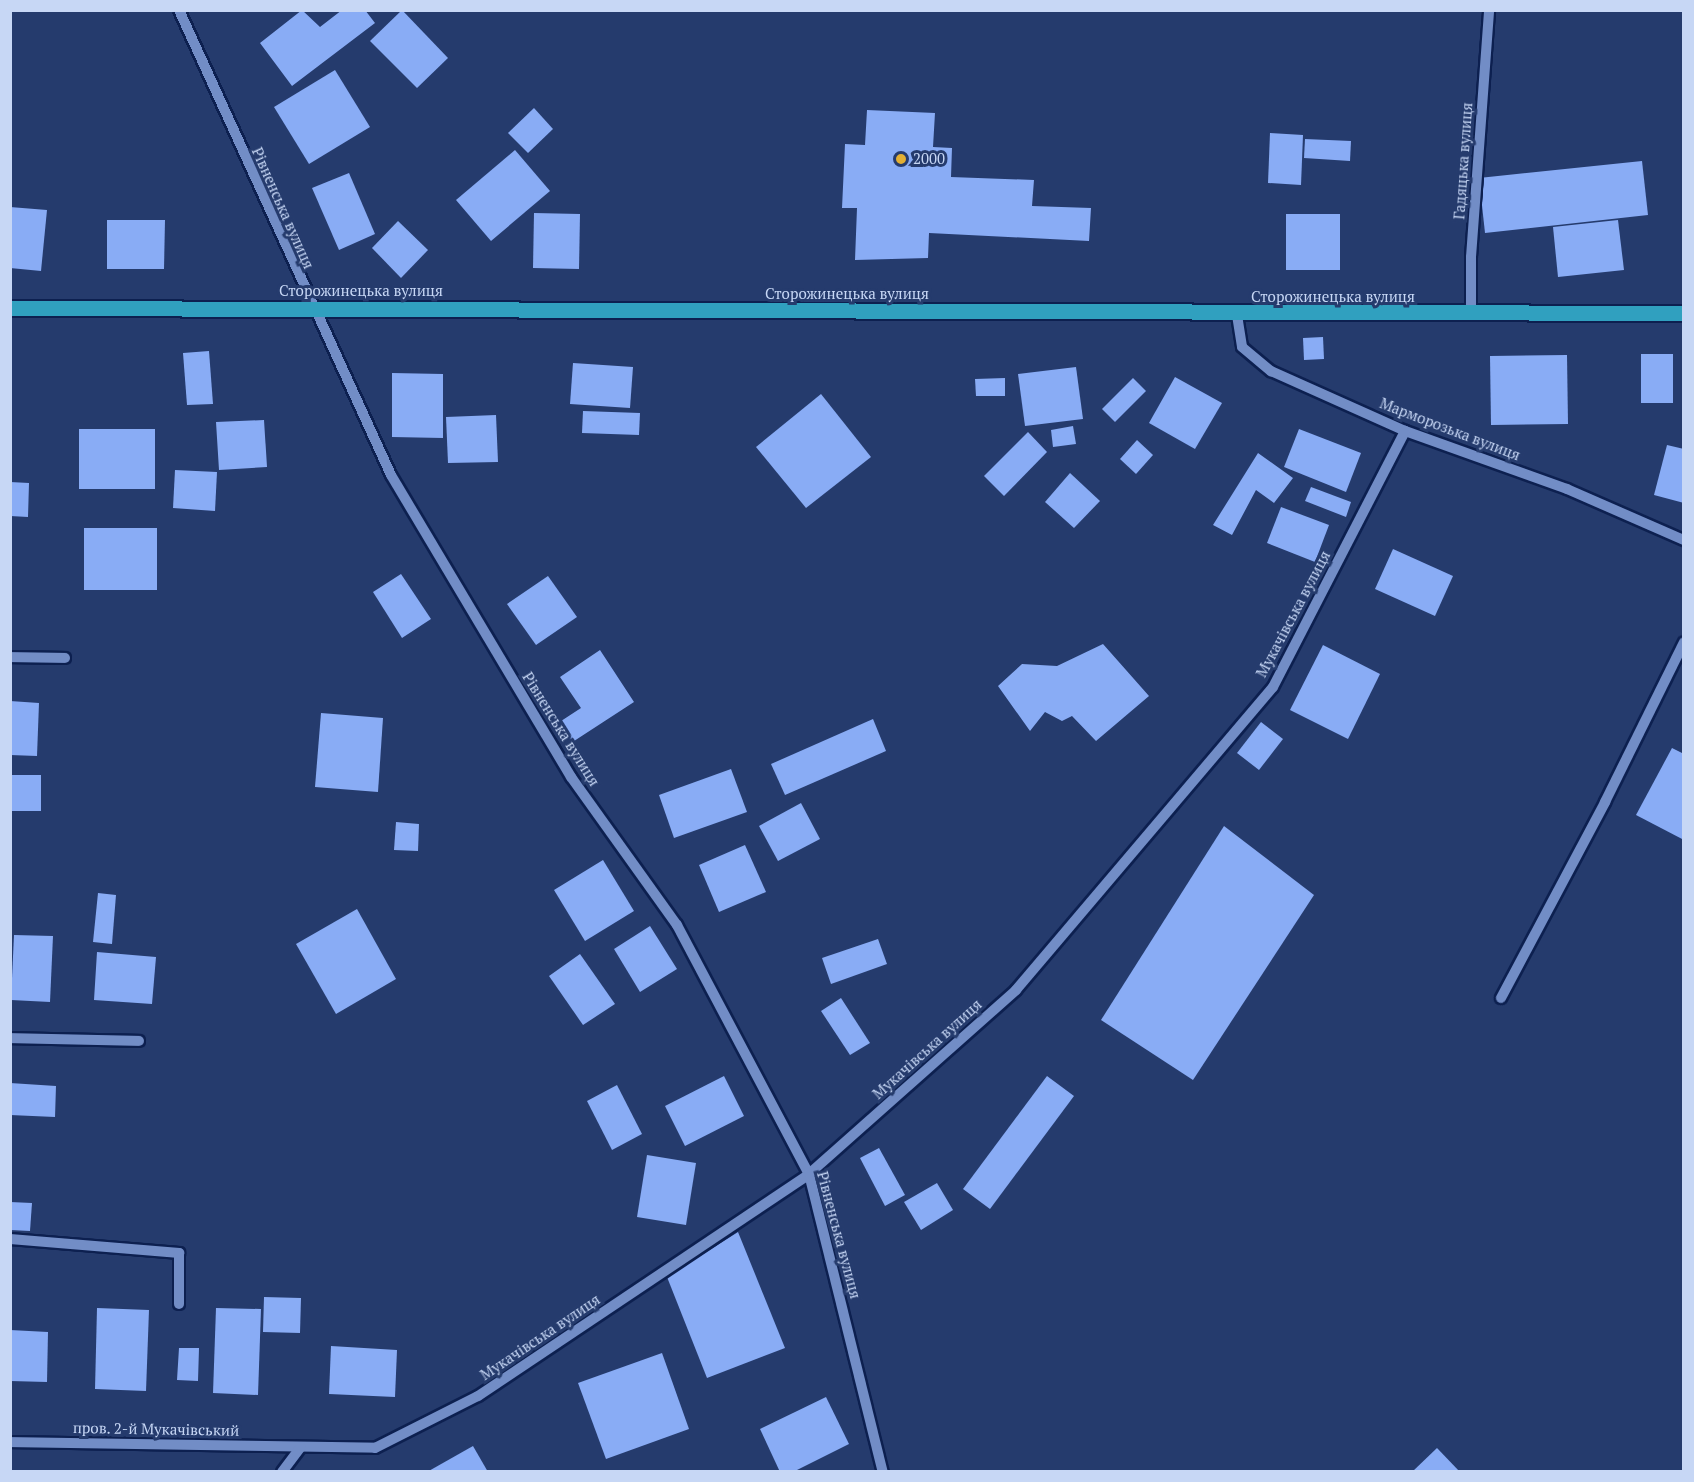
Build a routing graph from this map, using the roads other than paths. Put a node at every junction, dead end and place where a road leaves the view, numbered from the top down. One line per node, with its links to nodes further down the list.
1 (179, 10): 4 (street, Рівненська вулиця)
2 (1490, 10): 7 (street, Гадяцька вулиця)
3 (10, 308): 4 (main road, Сторожинецька вулиця)
4 (311, 309): 6 (main road, Сторожинецька вулиця); 16 (street, Рівненська вулиця)
5 (1683, 313): 7 (main road, Сторожинецька вулиця)
6 (1237, 315): 7 (main road, Сторожинецька вулиця); 8 (street, Марморозька вулиця)
7 (1472, 315)
8 (1405, 431): 9 (street, Марморозька вулиця); 16 (street, Мукачівська вулиця)
9 (1683, 540)
10 (1683, 642): 13 (street)
11 (10, 657): 12 (street)
12 (65, 658)
13 (1500, 998)
14 (10, 1038): 15 (street)
15 (139, 1041)
16 (809, 1174): 20 (street, Мукачівська вулиця); 21 (street, Рівненська вулиця)
17 (10, 1239): 18 (street)
18 (179, 1304)
19 (10, 1442): 20 (street, пров. 2-й Мукачівський)
20 (301, 1447): 22 (street)
21 (880, 1470)
22 (282, 1472)

